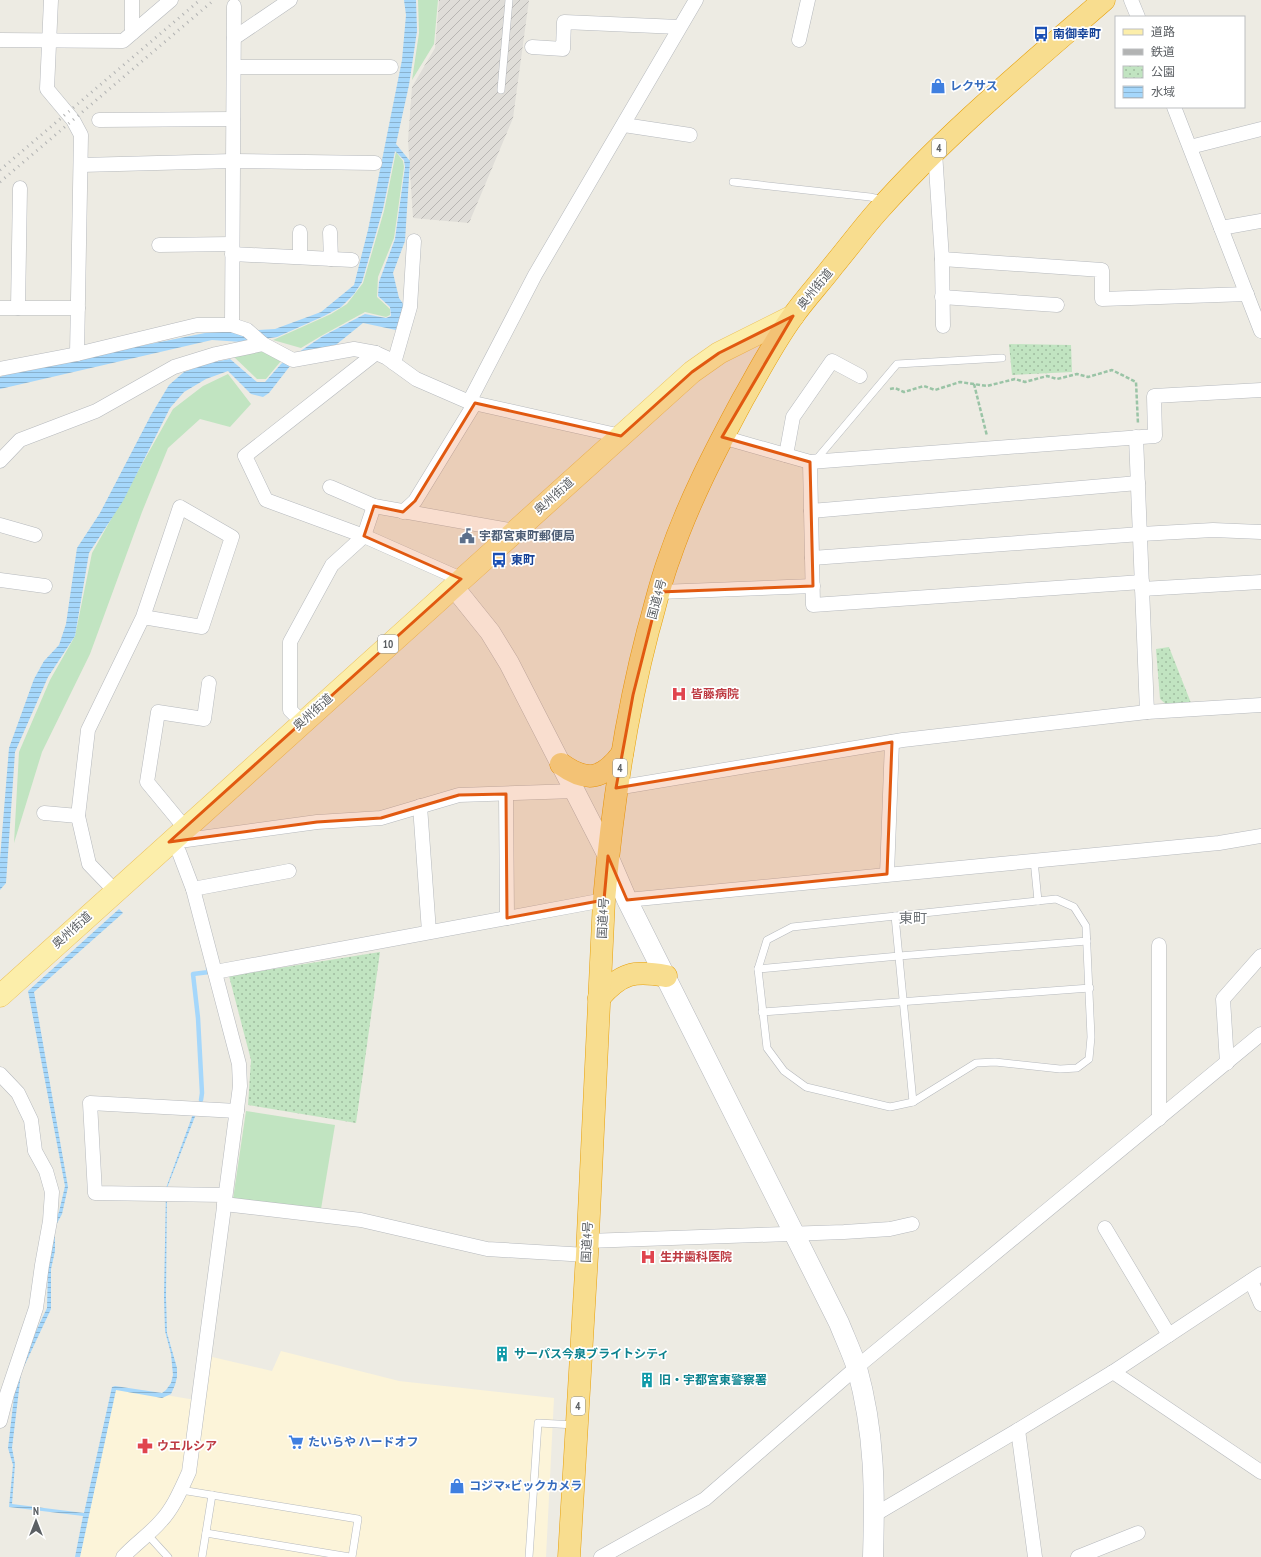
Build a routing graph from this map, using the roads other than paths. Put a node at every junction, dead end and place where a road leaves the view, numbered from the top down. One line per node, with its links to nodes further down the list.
1 (51, 0): 16 (street)
2 (132, 0): 13 (street)
3 (171, 0): 13 (street)
4 (290, 0): 14 (street)
5 (509, 0): 21 (lane)
6 (696, 0): 12 (street)
7 (808, 0): 17 (street)
8 (1104, 0): 29 (highway, 奥州街道 / 4)
9 (1131, 0): 11 (street)
10 (234, 6): 14 (street)
11 (1138, 16)
12 (679, 28): 18 (street); 25 (street)
13 (132, 33): 16 (street)
14 (234, 38): 19 (street)
15 (0, 40): 16 (street)
16 (50, 40): 32 (street)
17 (799, 40)
18 (532, 47)
19 (234, 67): 20 (street); 23 (street)
20 (391, 67)
21 (501, 90)
22 (1174, 108): 28 (street)
23 (233, 119): 24 (street); 30 (street)
24 (99, 120)
25 (624, 125): 27 (street); 65 (street)
26 (1261, 129): 28 (street)
27 (690, 135)
28 (1190, 147): 37 (street)
29 (935, 152): 35 (highway, 奥州街道 / 4); 45 (street)
30 (233, 161): 31 (street); 32 (street); 42 (street)
31 (375, 163)
32 (81, 165): 52 (street)
33 (733, 182): 35 (lane)
34 (20, 188): 51 (street)
35 (887, 201): 53 (highway, 奥州街道 / 4)
36 (1261, 221): 37 (street)
37 (1222, 228): 47 (street)
38 (300, 232): 43 (street)
39 (330, 232): 44 (street)
40 (414, 241): 61 (street)
41 (159, 245): 42 (street)
42 (232, 249): 43 (street); 54 (street)
43 (300, 257): 44 (street)
44 (331, 259): 46 (street)
45 (942, 259): 47 (street); 48 (street)
46 (352, 260)
47 (1247, 294): 56 (street)
48 (942, 297): 49 (street); 55 (street)
49 (1057, 304)
50 (0, 308): 51 (street)
51 (18, 308): 52 (street)
52 (78, 308): 59 (street)
53 (793, 316): 67 (main road, 奥州街道 / 10); 68 (highway, 国道4号 / 4)
54 (232, 325): 57 (street); 59 (street)
55 (943, 326)
56 (1261, 331)
57 (263, 344): 58 (street); 70 (street)
58 (376, 353): 61 (street); 82 (street)
59 (77, 354): 62 (street)
60 (1002, 358): 71 (lane)
61 (394, 363): 65 (street)
62 (0, 369)
63 (860, 376): 69 (street)
64 (1261, 390): 66 (street)
65 (472, 403): 67 (street); 76 (street)
66 (1137, 434): 71 (street); 72 (street)
67 (621, 436): 78 (main road, 奥州街道 / 10)
68 (722, 437): 69 (street); 90 (highway, 国道4号 / 4)
69 (786, 455): 71 (street)
70 (0, 461)
71 (812, 461): 75 (street)
72 (1138, 484): 75 (street); 80 (street)
73 (330, 487): 74 (street)
74 (374, 506): 76 (street); 82 (street)
75 (811, 511): 83 (street)
76 (403, 512): 78 (street)
77 (0, 525): 81 (street)
78 (515, 531): 86 (main road, 奥州街道 / 10)
79 (1261, 532): 80 (street)
80 (1140, 534): 83 (street); 89 (street)
81 (35, 535)
82 (364, 536): 86 (street); 95 (street)
83 (812, 558): 88 (street)
84 (0, 580): 87 (street)
85 (1261, 582): 89 (street)
86 (457, 583): 95 (main road, 奥州街道 / 10); 98 (street)
87 (45, 586)
88 (813, 586): 89 (street); 90 (street)
89 (1142, 586): 94 (street)
90 (658, 592): 97 (highway, 国道4号 / 4)
91 (143, 616): 91 (street); 104 (street)
92 (209, 683): 105 (street)
93 (1261, 705): 94 (street)
94 (1147, 712): 96 (street)
95 (302, 722): 105 (main road, 奥州街道 / 10)
96 (892, 742): 99 (street); 110 (street)
97 (622, 754): 98 (highway); 99 (highway, 国道4号 / 4)
98 (561, 764): 100 (street)
99 (616, 788): 107 (highway, 国道4号 / 4)
100 (575, 791): 101 (street); 107 (street)
101 (506, 794): 102 (street); 117 (street)
102 (420, 806): 105 (street); 118 (street)
103 (44, 812): 104 (street)
104 (78, 816): 112 (street)
105 (177, 835): 111 (street); 112 (main road, 奥州街道 / 10)
106 (1261, 836): 108 (street)
107 (608, 856): 113 (highway, 国道4号 / 4); 114 (street)
108 (1034, 860): 110 (street); 115 (lane)
109 (289, 871): 111 (street)
110 (887, 874): 114 (street)
111 (193, 889): 124 (street)
112 (115, 891): 127 (main road, 奥州街道 / 10)
113 (604, 900): 117 (street); 128 (highway, 国道4号 / 4)
114 (627, 900): 125 (street)
115 (1038, 901): 116 (lane); 119 (lane)
116 (895, 916): 121 (lane); 123 (lane)
117 (507, 918): 118 (street)
118 (429, 932): 124 (street)
119 (1087, 941): 121 (lane); 126 (lane)
120 (1159, 945): 136 (street)
121 (899, 956): 123 (lane); 129 (lane)
122 (1261, 956): 132 (street)
123 (758, 969): 130 (lane)
124 (215, 972): 135 (street)
125 (666, 976): 128 (highway); 140 (street)
126 (1090, 988): 129 (lane); 134 (lane)
127 (0, 996)
128 (599, 998): 141 (highway, 国道4号 / 4)
129 (904, 1002): 130 (lane); 134 (lane)
130 (762, 1012): 134 (lane)
131 (1261, 1034): 132 (street)
132 (1227, 1063): 136 (street)
133 (0, 1074): 147 (street)
134 (913, 1102)
135 (237, 1111): 137 (street); 137 (street)
136 (1159, 1119): 145 (street)
137 (224, 1200): 141 (street); 151 (street)
138 (912, 1224): 140 (street)
139 (1106, 1228): 144 (street)
140 (795, 1234): 141 (street); 145 (street)
141 (587, 1248): 148 (highway, 国道4号 / 4)
142 (1256, 1278): 143 (street); 144 (street)
143 (1261, 1304)
144 (1170, 1335): 146 (street)
145 (857, 1367): 153 (street); 163 (street)
146 (1113, 1372): 149 (street); 150 (street)
147 (0, 1421)
148 (577, 1425): 161 (lane); 162 (highway, 国道4号 / 4)
149 (1018, 1430): 153 (street); 165 (street)
150 (1261, 1472)
151 (181, 1490): 152 (lane); 156 (street)
152 (212, 1495): 154 (lane); 160 (lane)
153 (874, 1515): 164 (street)
154 (206, 1533): 159 (lane); 160 (lane)
155 (1138, 1533): 166 (street)
156 (147, 1534): 157 (street); 158 (lane)
157 (123, 1557)
158 (168, 1557)
159 (202, 1557)
160 (351, 1557)
161 (529, 1557)
162 (569, 1557)
163 (601, 1557)
164 (873, 1557)
165 (1035, 1557)
166 (1078, 1557)

